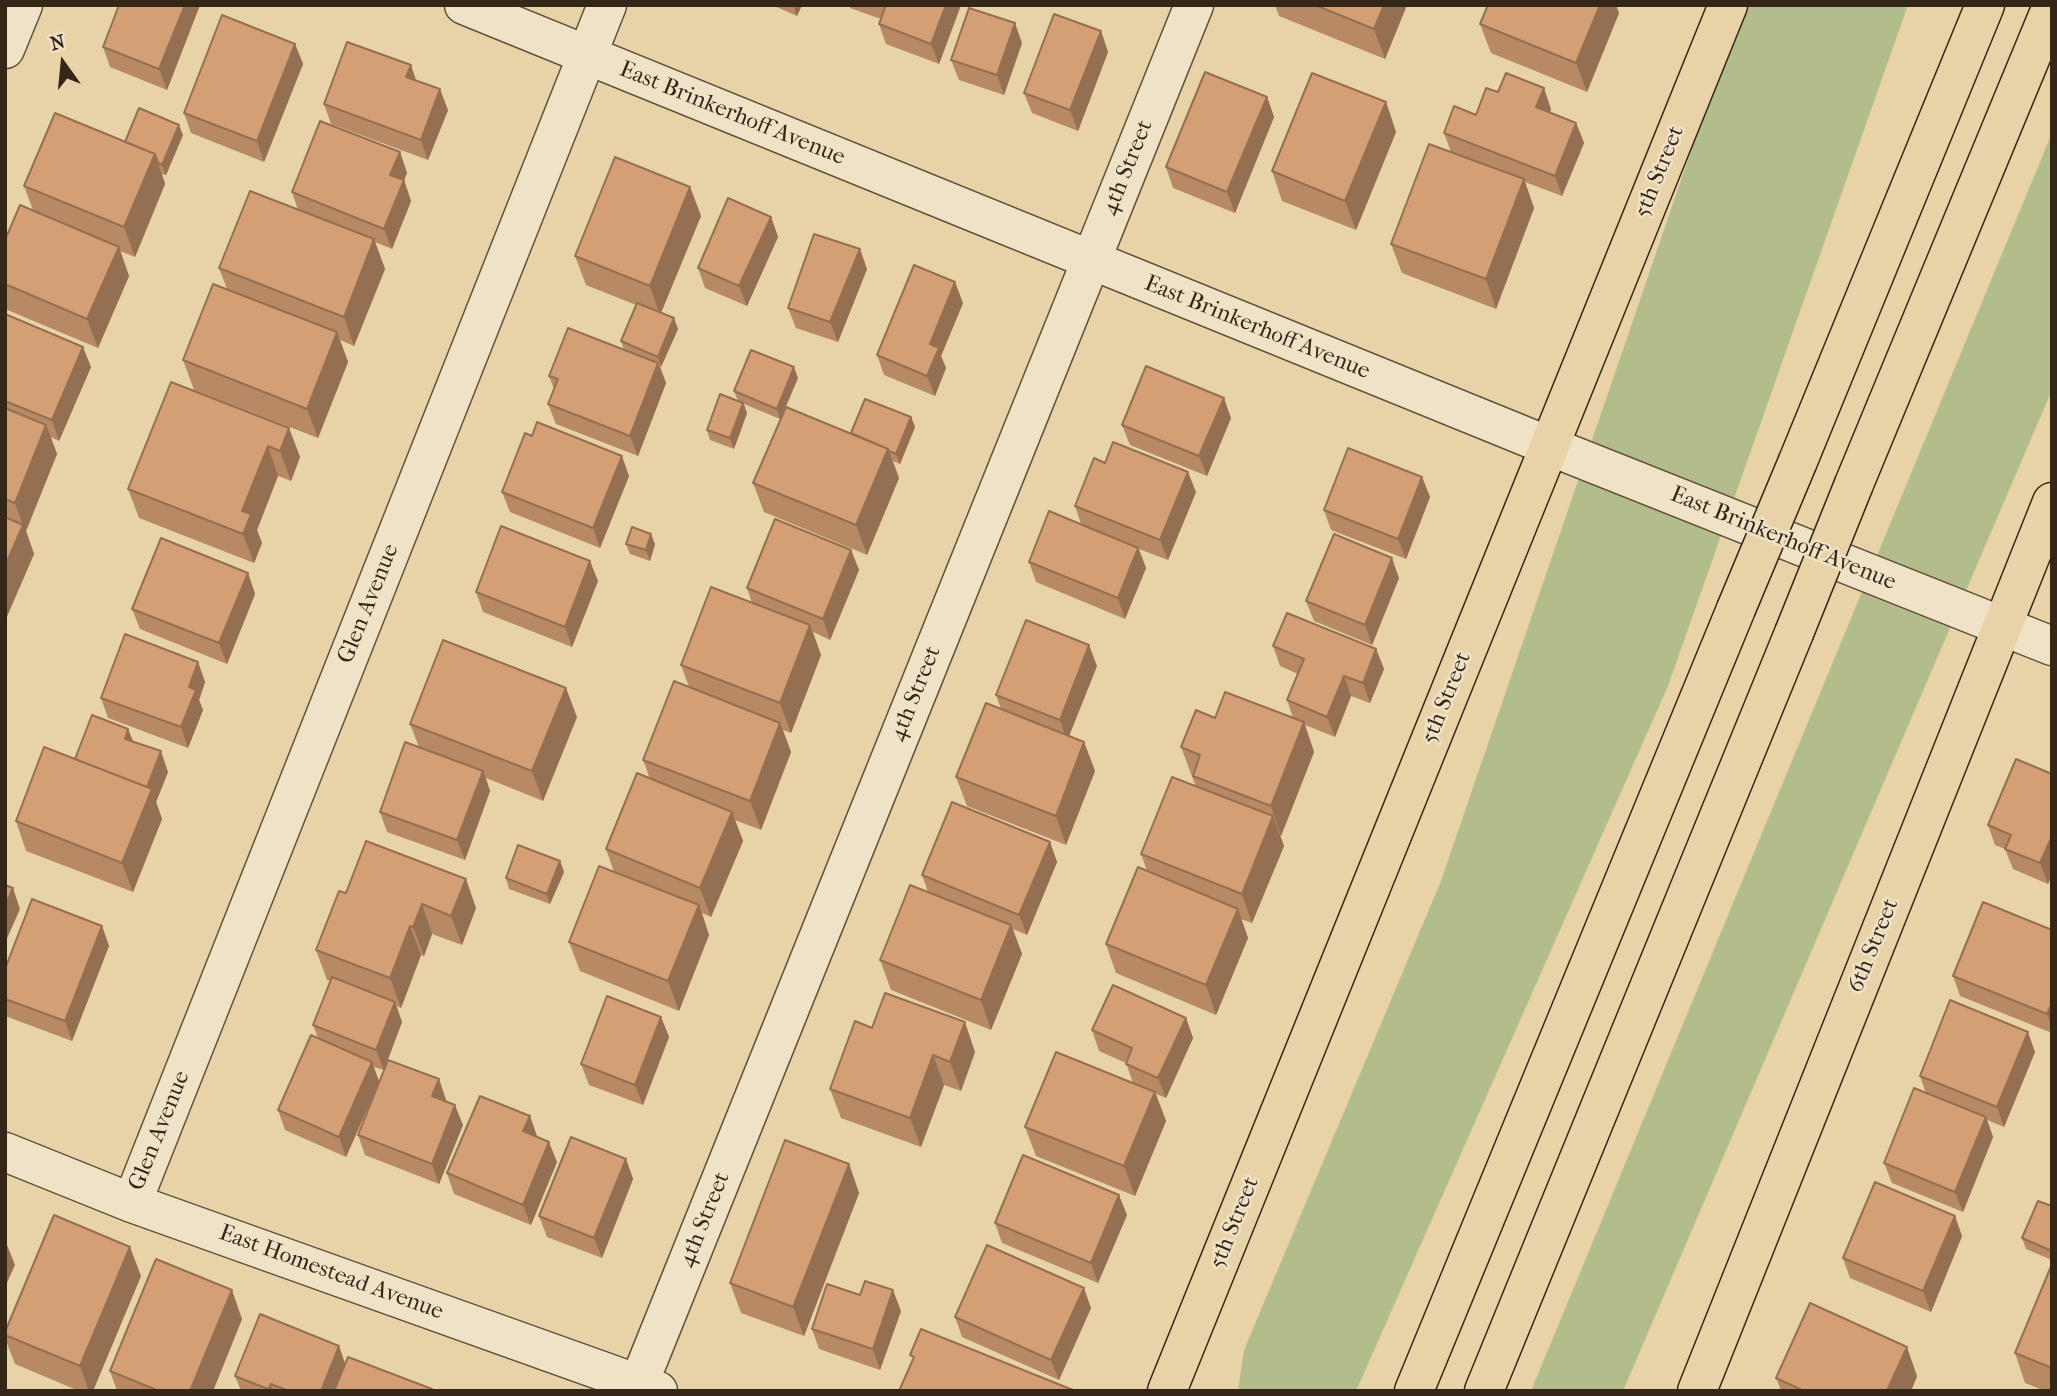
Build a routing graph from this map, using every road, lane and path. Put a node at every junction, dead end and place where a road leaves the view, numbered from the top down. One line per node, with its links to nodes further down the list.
1 (23, 5): 8 (street)
2 (464, 5): 9 (street, East Brinkerhoff Avenue)
3 (607, 5): 9 (street, Glen Avenue)
4 (1194, 5): 10 (street, 4th Street)
5 (1728, 5): 11 (main road, 5th Street)
6 (1985, 5): 19 (main road, bridge)
7 (2052, 6): 20 (main road, bridge)
8 (5, 48)
9 (587, 54): 10 (street, East Brinkerhoff Avenue); 16 (street, Glen Avenue)
10 (1090, 260): 11 (street, East Brinkerhoff Avenue); 17 (street, 4th Street)
11 (1549, 446): 13 (street, East Brinkerhoff Avenue); 18 (main road, 5th Street)
12 (2052, 502): 13 (main road, 6th Street)
13 (2001, 625): 14 (street, East Brinkerhoff Avenue); 21 (main road, 6th Street)
14 (2052, 646)
15 (5, 1152): 16 (street, East Homestead Avenue)
16 (132, 1203): 17 (street, East Homestead Avenue)
17 (648, 1387)
18 (1167, 1391)
19 (1414, 1391)
20 (1484, 1391)
21 (1697, 1391)

